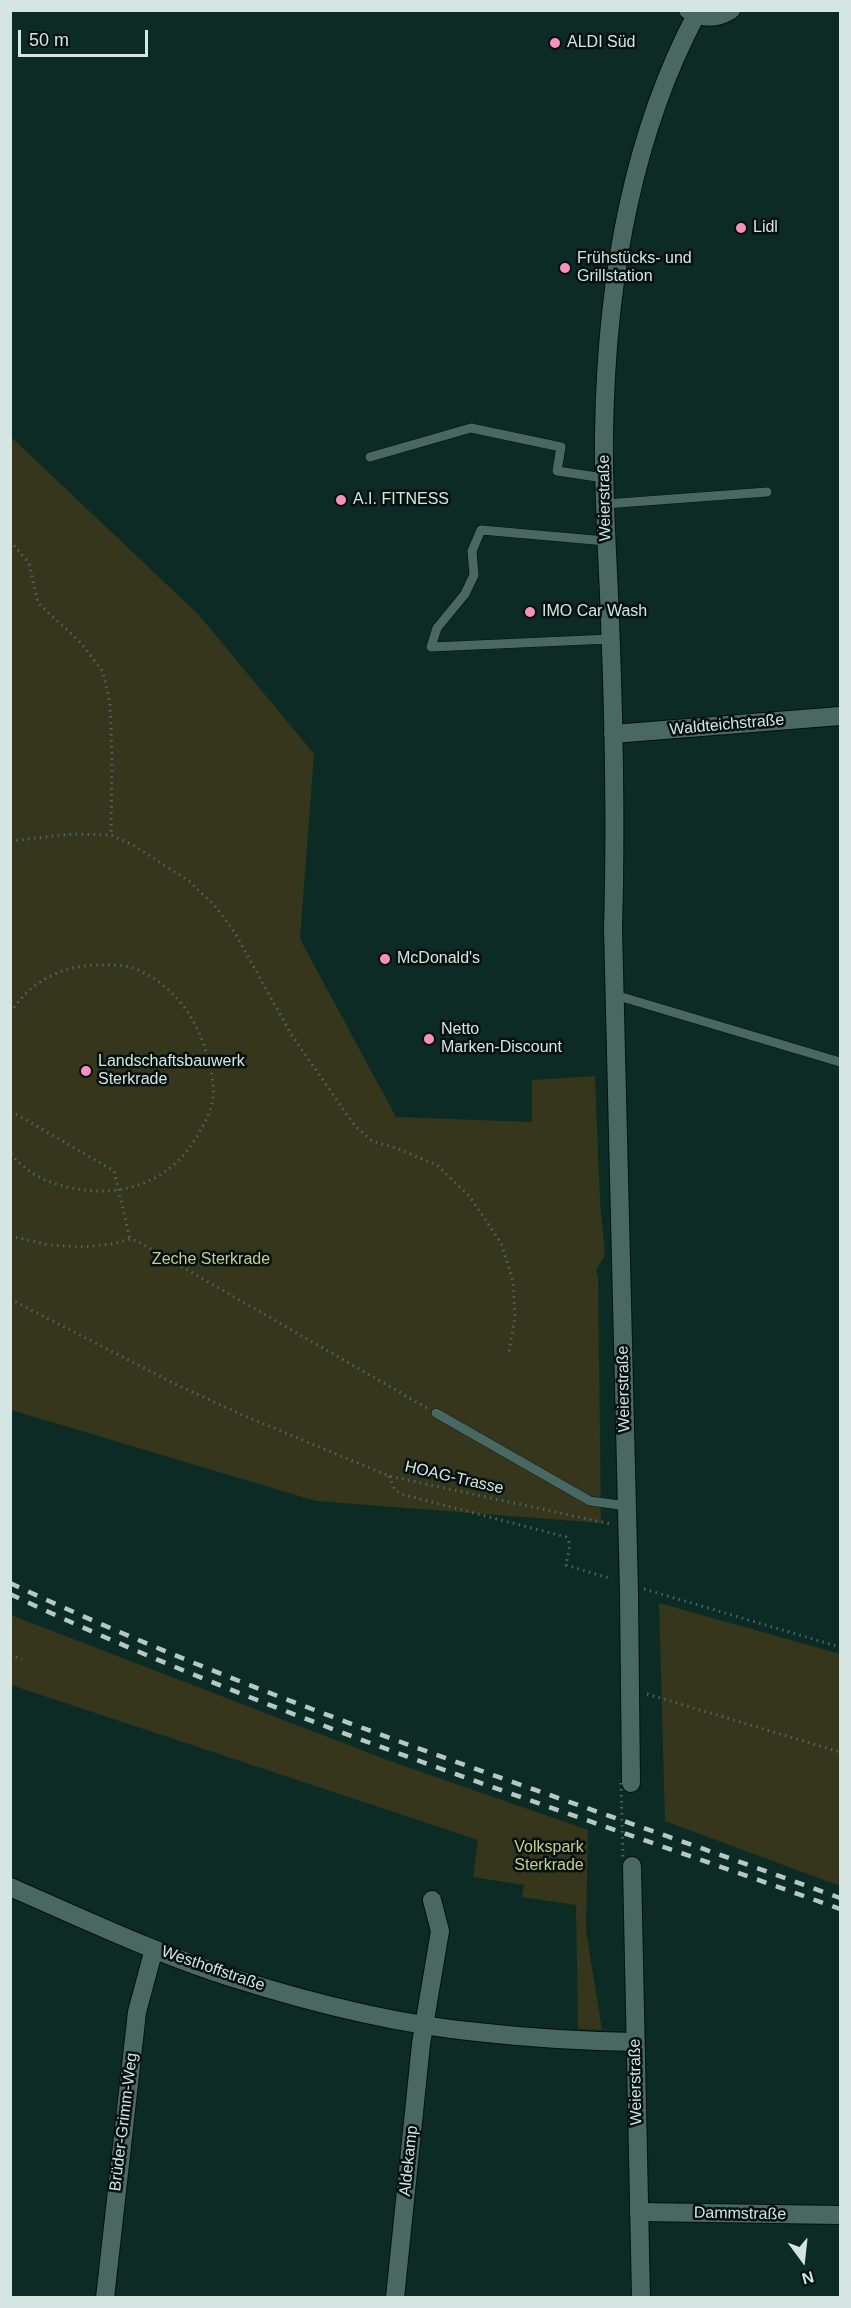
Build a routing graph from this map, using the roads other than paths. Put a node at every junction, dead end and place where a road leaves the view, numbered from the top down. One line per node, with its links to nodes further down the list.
1 (731, 10): 2 (main road)
2 (692, 13): 4 (main road, Weierstraße)
3 (370, 457): 4 (lane)
4 (604, 478): 6 (main road, Weierstraße)
5 (767, 492): 6 (lane)
6 (605, 504): 7 (main road, Weierstraße)
7 (606, 541): 8 (main road, Weierstraße); 8 (lane)
8 (610, 639): 10 (main road, Weierstraße)
9 (840, 716): 10 (main road, Waldteichstraße)
10 (613, 734): 11 (main road, Weierstraße)
11 (615, 995): 12 (lane); 14 (main road, Weierstraße)
12 (840, 1062)
13 (436, 1413): 14 (lane)
14 (627, 1506): 15 (main road, Weierstraße, bridge)
15 (626, 1783)
16 (627, 1863): 21 (main road, Weierstraße)
17 (10, 1887): 19 (main road, Westhoffstraße)
18 (432, 1900): 20 (main road)
19 (154, 1949): 20 (main road, Westhoffstraße); 24 (main road, Brüder-Grimm-Weg)
20 (424, 2025): 21 (main road, Westhoffstraße); 25 (main road, Aldekamp)
21 (635, 2042): 22 (main road, Weierstraße)
22 (639, 2212): 23 (main road, Dammstraße); 26 (main road, Weierstraße)
23 (840, 2215)
24 (105, 2298)
25 (395, 2298)
26 (641, 2298)

